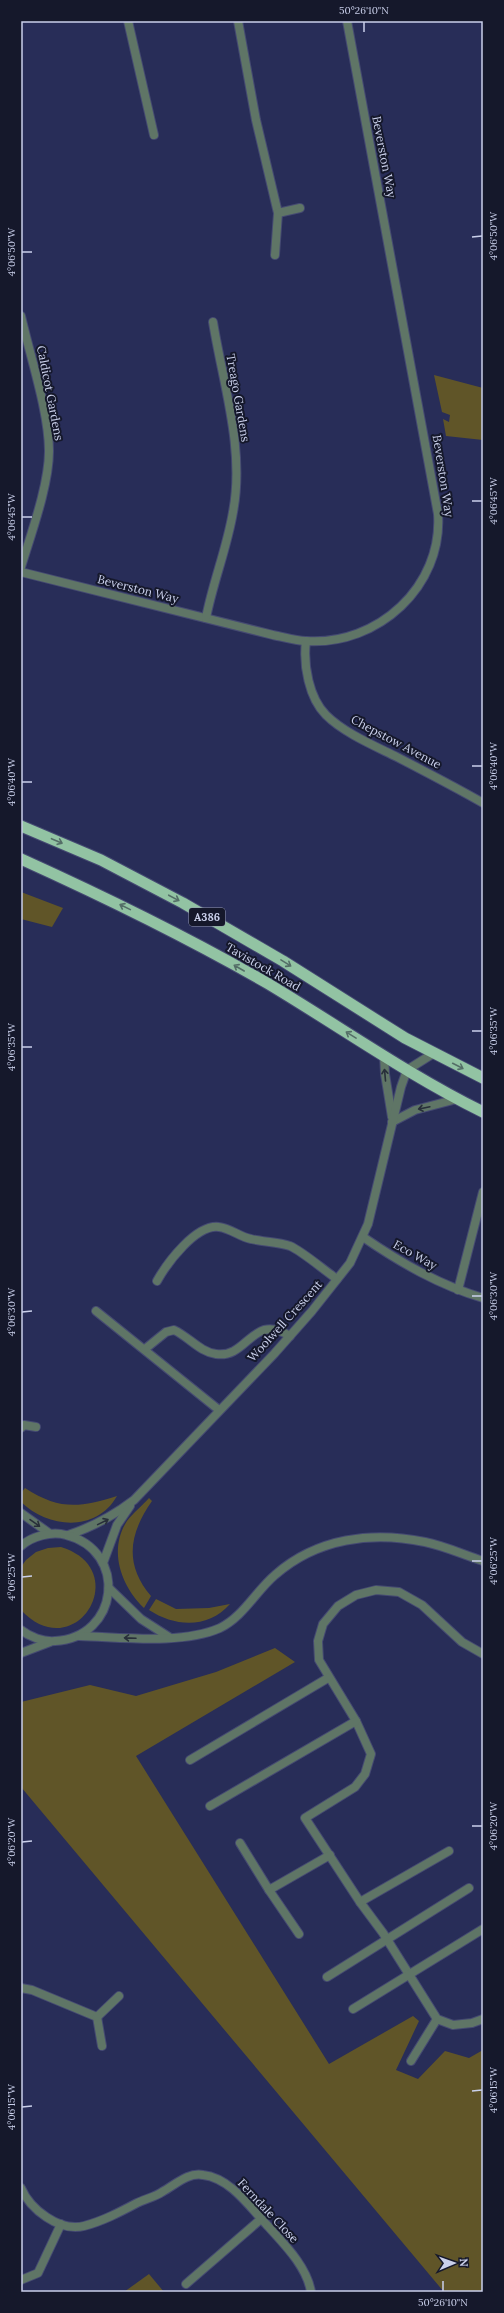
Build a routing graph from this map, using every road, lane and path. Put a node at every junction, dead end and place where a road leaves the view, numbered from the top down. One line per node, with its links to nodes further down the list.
1 (128, 21): 4 (street)
2 (238, 21): 6 (street)
3 (347, 21): 13 (street, Beverston Way)
4 (154, 135)
5 (300, 208): 6 (street)
6 (278, 213): 7 (street)
7 (275, 255)
8 (21, 316): 10 (street, Caldicot Gardens)
9 (213, 322): 12 (street, Treago Gardens)
10 (21, 567)
11 (21, 572): 12 (street, Beverston Way)
12 (206, 618): 13 (street, Beverston Way)
13 (306, 641): 14 (street, Chepstow Avenue)
14 (483, 803)
15 (21, 826): 17 (highway, Tavistock Road / A386, one-way to 17)
16 (21, 859): 18 (highway, Tavistock Road / A386, one-way to 16)
17 (434, 1053): 19 (street); 20 (highway, Tavistock Road / A386, one-way to 20)
18 (384, 1055): 19 (highway, Tavistock Road / A386); 23 (street, Woolwell Crescent, one-way to 18)
19 (407, 1070): 21 (highway, Tavistock Road / A386); 23 (street)
20 (483, 1078)
21 (458, 1098): 22 (highway, Tavistock Road / A386); 23 (street, one-way to 23)
22 (483, 1112)
23 (392, 1122): 25 (street, Woolwell Crescent)
24 (483, 1192): 28 (street)
25 (363, 1237): 26 (street, Woolwell Crescent); 28 (street, Eco Way)
26 (338, 1279): 27 (street); 31 (street, Woolwell Crescent)
27 (157, 1280)
28 (458, 1290): 29 (street, Eco Way)
29 (483, 1298)
30 (96, 1311): 32 (street)
31 (290, 1336): 32 (street); 33 (street, Woolwell Crescent)
32 (145, 1349): 33 (street)
33 (219, 1410): 36 (street, Woolwell Crescent)
34 (36, 1427): 35 (street)
35 (21, 1428)
36 (134, 1500): 39 (street, Woolwell Crescent, one-way to 36); 42 (street, Woolwell Crescent)
37 (21, 1514): 38 (street, one-way to 38)
38 (49, 1533): 39 (street); 40 (street)
39 (68, 1535): 42 (street)
40 (21, 1546)
41 (483, 1561): 46 (street)
42 (103, 1564): 43 (street)
43 (109, 1588): 45 (street); 46 (street)
44 (21, 1630): 47 (street)
45 (79, 1636): 46 (street, one-way to 45); 47 (street)
46 (169, 1637)
47 (50, 1642): 48 (street)
48 (21, 1652)
49 (483, 1654): 50 (street)
50 (328, 1678): 51 (street); 52 (street)
51 (356, 1721): 53 (street); 56 (street)
52 (190, 1760)
53 (210, 1806)
54 (240, 1843): 58 (street)
55 (449, 1851): 59 (street)
56 (330, 1855): 58 (street); 59 (street)
57 (469, 1888): 62 (street)
58 (269, 1890): 61 (street)
59 (360, 1902): 62 (street)
60 (483, 1929): 63 (street)
61 (299, 1934)
62 (388, 1940): 63 (street); 64 (street)
63 (409, 1974): 67 (street); 70 (street)
64 (327, 1977)
65 (21, 1988): 68 (street)
66 (119, 1996): 68 (street)
67 (352, 2010)
68 (98, 2017): 71 (street)
69 (483, 2019): 70 (street)
70 (437, 2020): 72 (street)
71 (102, 2046)
72 (411, 2061)
73 (21, 2188): 75 (street, Ferndale Close)
74 (261, 2219): 75 (street, Ferndale Close); 77 (street); 78 (street, Ferndale Close)
75 (61, 2224): 76 (street)
76 (21, 2280)
77 (186, 2284)
78 (311, 2292)

